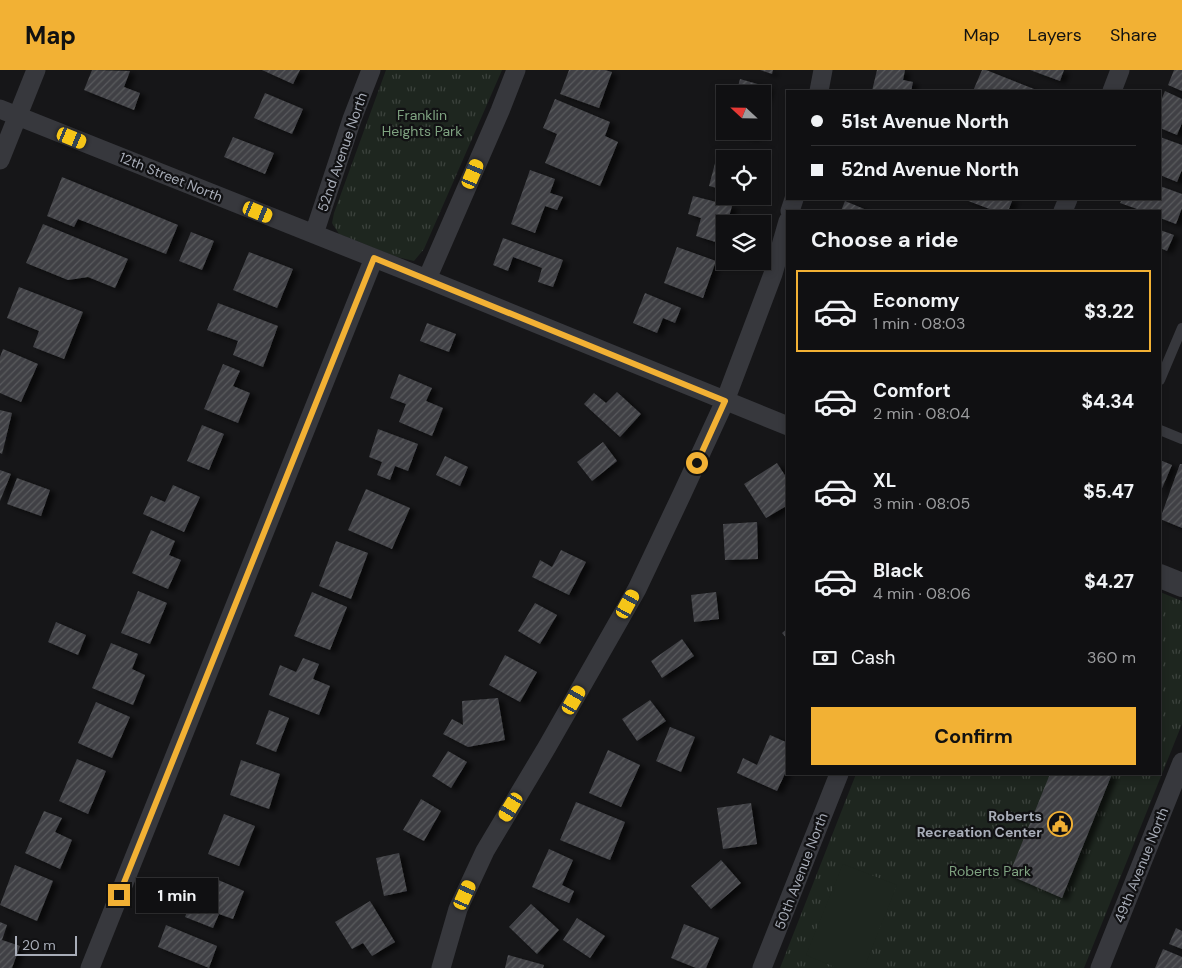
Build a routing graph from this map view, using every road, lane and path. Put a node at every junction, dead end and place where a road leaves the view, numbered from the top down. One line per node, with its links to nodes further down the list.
1 (36, 70): 8 (street)
2 (371, 70): 11 (street, 52nd Avenue North)
3 (516, 70): 13 (street)
4 (824, 70): 6 (street)
5 (1120, 70): 7 (street)
6 (819, 90)
7 (1112, 90)
8 (8, 112): 9 (street); 11 (street, 12th Street North)
9 (0, 160)
10 (786, 228): 16 (street)
11 (314, 234): 12 (street, 12th Street North)
12 (374, 258): 13 (street, 12th Street North); 24 (street)
13 (427, 279): 16 (street, 12th Street North)
14 (1182, 328): 15 (lane)
15 (1161, 378)
16 (725, 401): 17 (street, 12th Street North); 25 (street)
17 (786, 425)
18 (1161, 430): 19 (lane)
19 (1182, 439)
20 (1161, 576): 21 (street)
21 (1182, 585)
22 (1182, 762): 27 (street, 49th Avenue North)
23 (839, 775): 26 (street, 50th Avenue North)
24 (90, 968)
25 (441, 968)
26 (762, 968)
27 (1100, 968)

